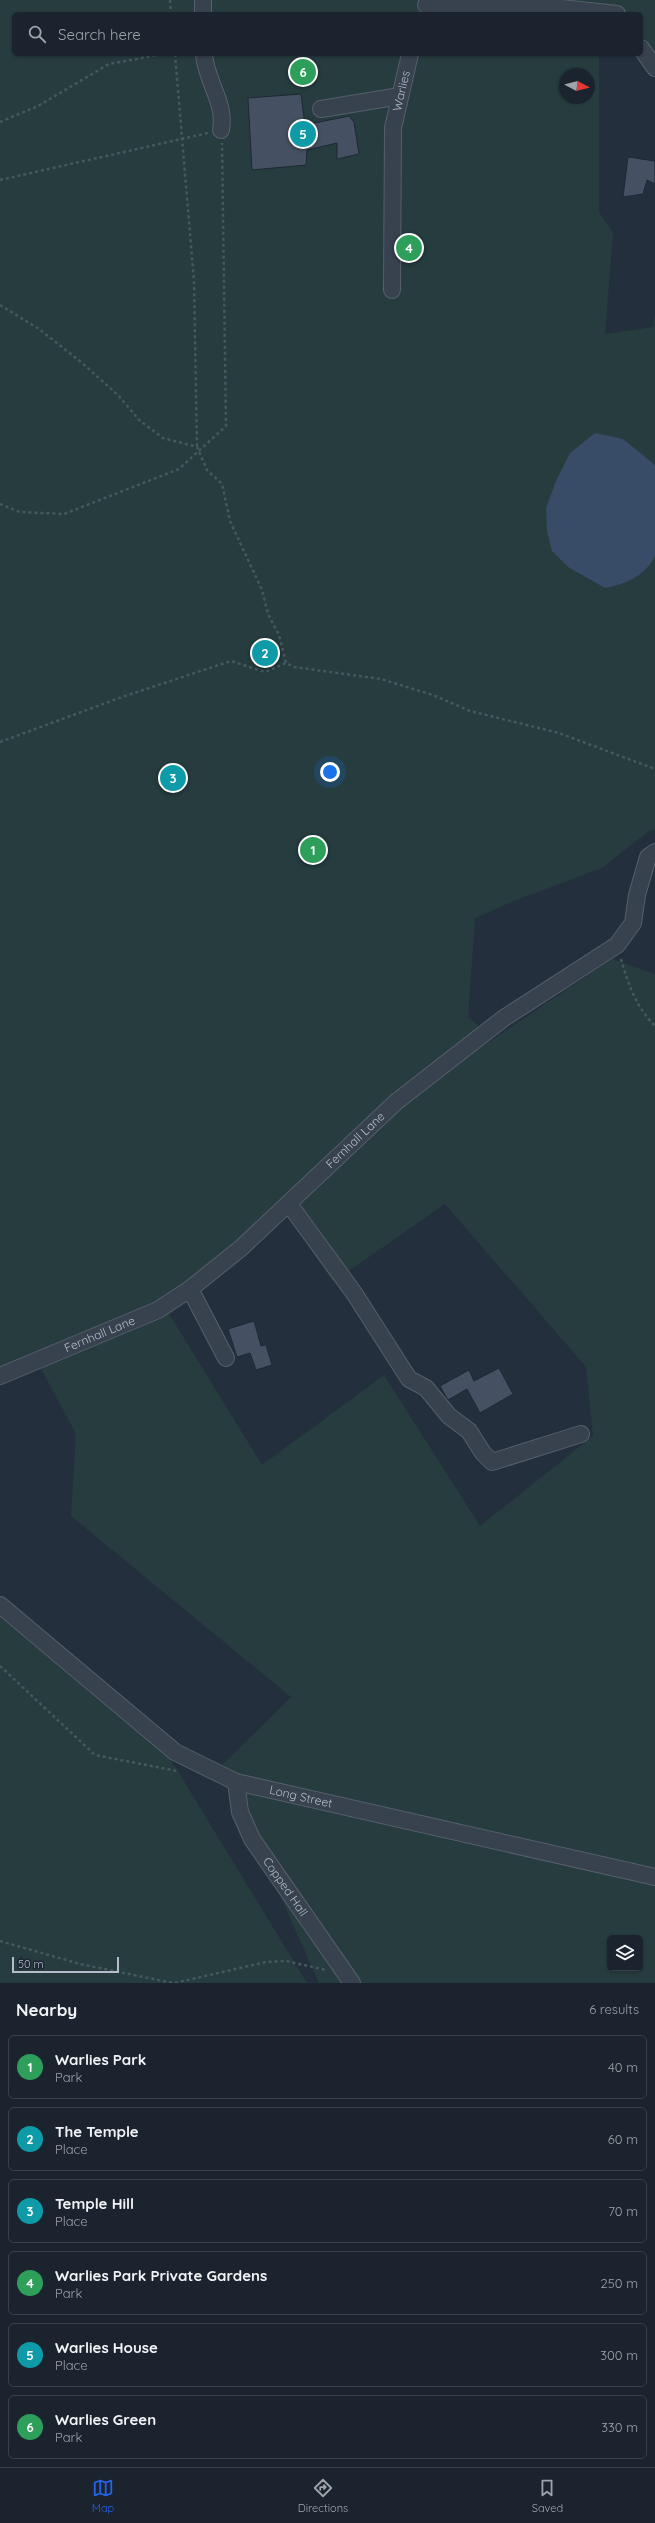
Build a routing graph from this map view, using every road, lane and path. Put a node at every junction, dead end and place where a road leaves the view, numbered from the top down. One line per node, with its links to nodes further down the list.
1 (170, 0): 4 (path)
2 (203, 0): 5 (street)
3 (425, 6): 6 (street)
4 (171, 12)
5 (203, 12)
6 (599, 12)
7 (643, 51): 12 (street)
8 (152, 56): 15 (path)
9 (175, 56): 17 (path)
10 (204, 56): 16 (street)
11 (410, 56): 13 (street, Warlies)
12 (655, 68)
13 (400, 96): 14 (street); 19 (street, Warlies)
14 (321, 109)
15 (0, 122)
16 (215, 132): 17 (path); 22 (path)
17 (183, 139): 18 (path); 21 (path)
18 (0, 180)
19 (392, 290)
20 (0, 305): 21 (path)
21 (197, 447): 22 (path)
22 (198, 451): 23 (path); 24 (path)
23 (0, 504)
24 (286, 663): 25 (path); 26 (path)
25 (0, 742)
26 (655, 769)
27 (655, 852): 28 (street, Fernhall Lane)
28 (617, 946): 29 (path); 30 (street, Fernhall Lane)
29 (655, 1026)
30 (289, 1204): 31 (street, Fernhall Lane); 34 (street)
31 (190, 1289): 32 (street); 33 (street, Fernhall Lane)
32 (226, 1358)
33 (0, 1376)
34 (581, 1434)
35 (0, 1605): 38 (street, Long Street)
36 (0, 1666): 37 (path)
37 (181, 1772)
38 (236, 1782): 39 (street, Long Street); 41 (street, Copped Hall)
39 (655, 1877)
40 (0, 1941): 42 (path)
41 (342, 1966): 42 (path); 43 (street, Copped Hall)
42 (174, 1983)
43 (352, 1983)

